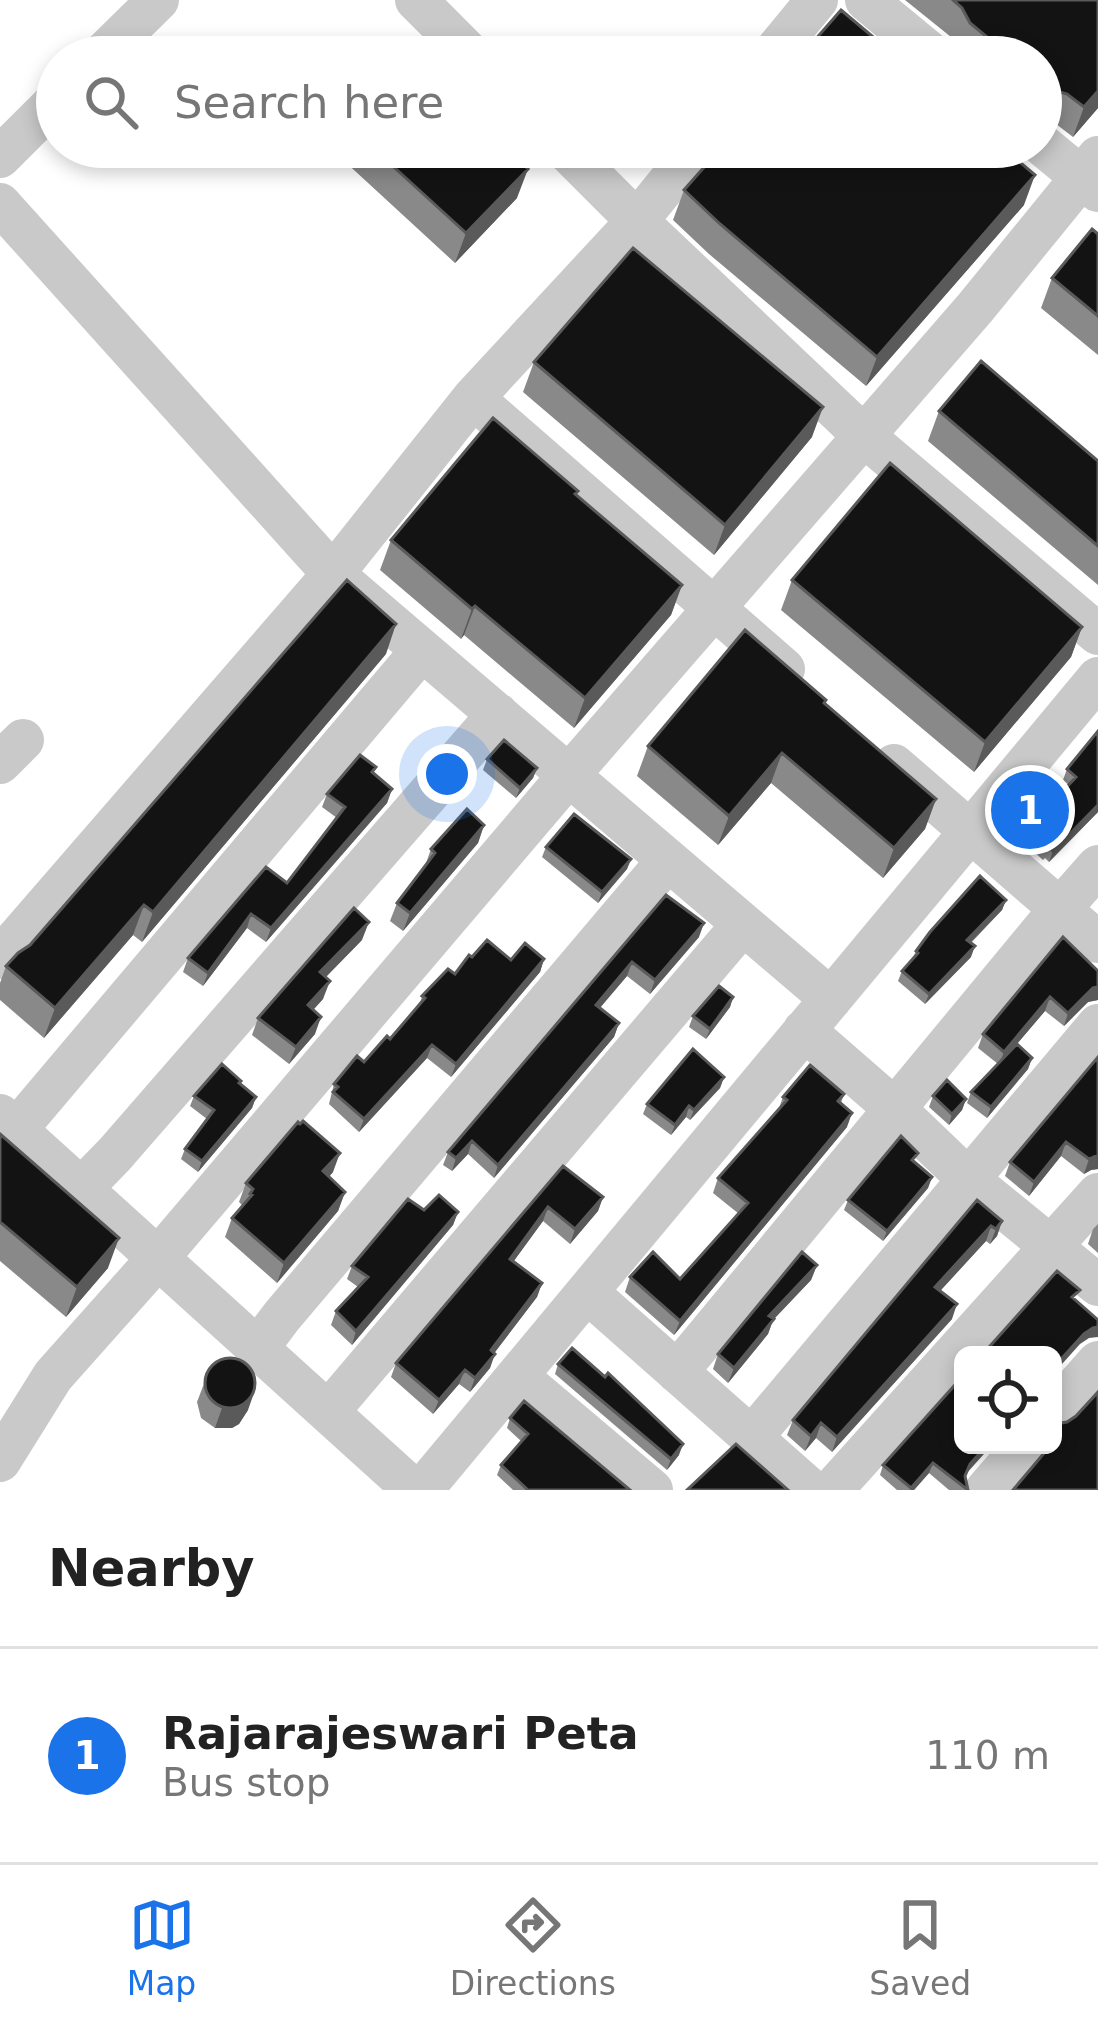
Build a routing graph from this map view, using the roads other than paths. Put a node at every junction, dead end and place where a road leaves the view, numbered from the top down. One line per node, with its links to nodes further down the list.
1 (158, 0): 5 (street)
2 (416, 0): 6 (street)
3 (817, 0): 7 (street)
4 (866, 0): 8 (street)
5 (121, 36)
6 (452, 36)
7 (787, 36)
8 (910, 36)
9 (36, 121): 10 (street)
10 (0, 157)
11 (1062, 157): 14 (street)
12 (584, 168): 16 (street)
13 (680, 168): 16 (street)
14 (1092, 175): 18 (street)
15 (0, 205): 19 (street)
16 (637, 220): 17 (street); 18 (street)
17 (472, 398): 19 (street); 20 (street)
18 (864, 436): 20 (street); 21 (street)
19 (333, 574): 22 (street); 34 (street)
20 (714, 608): 24 (street); 27 (street)
21 (1098, 634)
22 (422, 650): 25 (street); 38 (street)
23 (1098, 678): 28 (street)
24 (816, 697)
25 (498, 714): 27 (street); 40 (street)
26 (868, 742): 28 (street)
27 (568, 775): 29 (street); 43 (street)
28 (970, 831): 31 (street); 35 (street)
29 (668, 860): 32 (street); 46 (street)
30 (1098, 866): 31 (street)
31 (1060, 909): 33 (street); 37 (street)
32 (743, 924): 35 (street); 51 (street)
33 (1098, 942)
34 (0, 958)
35 (818, 1015): 37 (street); 45 (street)
36 (1098, 1025): 39 (street)
37 (896, 1110): 39 (street); 48 (street)
38 (8, 1122): 40 (street)
39 (968, 1179): 42 (street); 52 (street)
40 (81, 1189): 43 (street)
41 (1098, 1194): 42 (street)
42 (1052, 1246): 44 (street); 58 (street)
43 (158, 1258): 46 (street); 54 (street)
44 (1098, 1286)
45 (586, 1292): 48 (street); 49 (street)
46 (258, 1348): 51 (street)
47 (1098, 1362): 50 (street)
48 (677, 1372): 52 (street)
49 (517, 1376): 55 (street); 56 (street)
50 (1062, 1403)
51 (328, 1412): 55 (street)
52 (752, 1437): 57 (street)
53 (1017, 1454): 59 (street)
54 (0, 1461)
55 (418, 1490)
56 (652, 1490)
57 (812, 1490)
58 (832, 1490)
59 (986, 1490)

